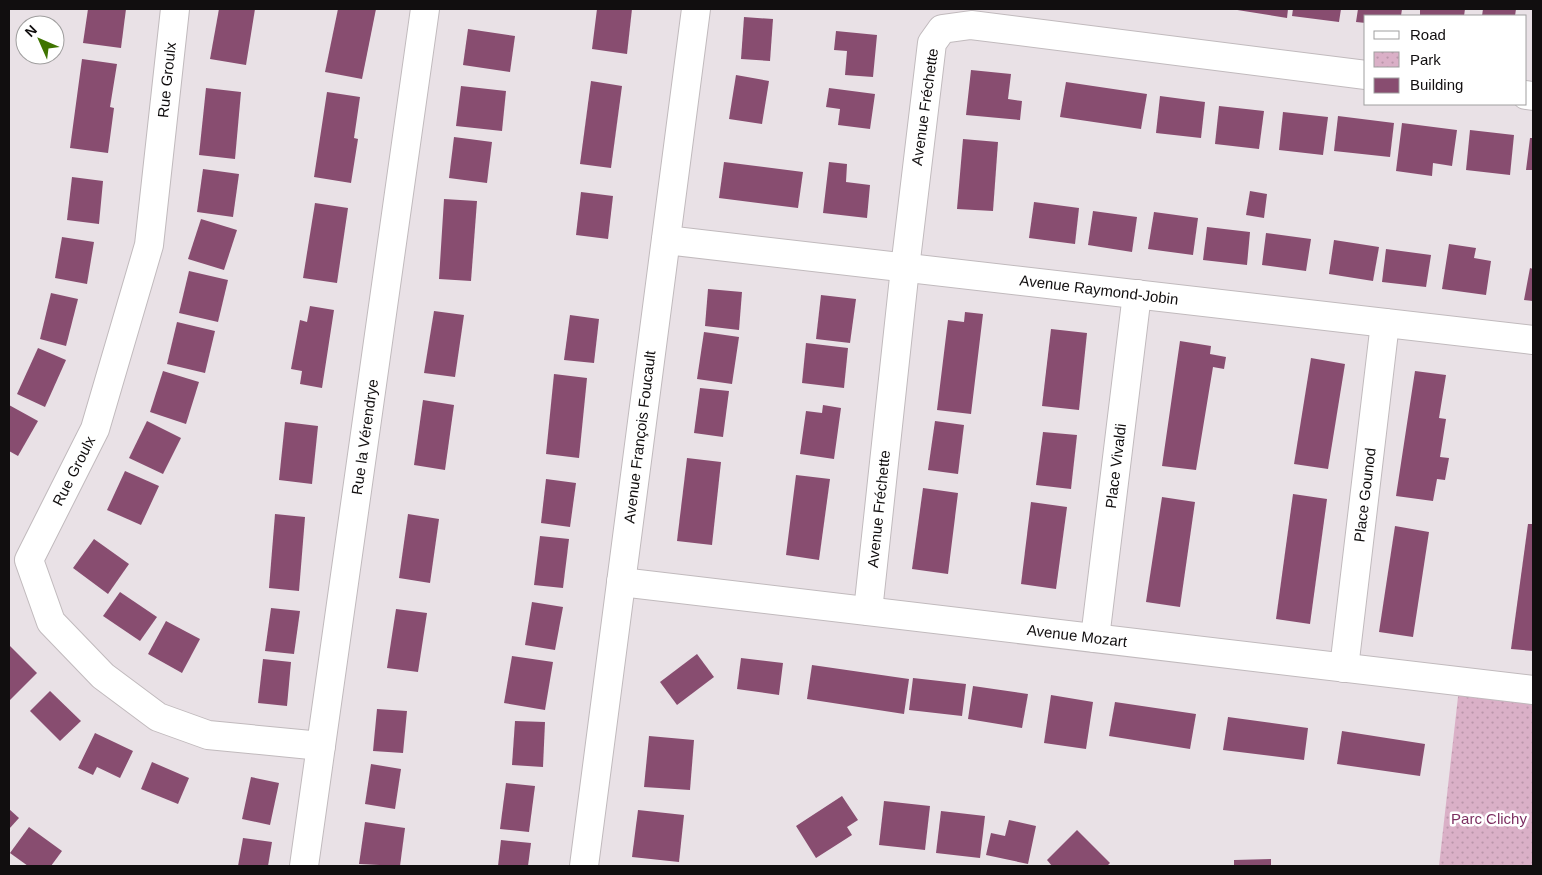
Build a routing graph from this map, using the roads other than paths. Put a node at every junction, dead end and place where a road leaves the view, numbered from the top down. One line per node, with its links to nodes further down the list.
1 (175, 9): 15 (street, Rue Groulx)
2 (425, 9): 15 (street, Rue la Vérendrye)
3 (696, 9): 5 (street, Avenue François Foucault)
4 (1364, 75): 6 (street, Avenue Fréchette)
5 (666, 240): 6 (street, Avenue Raymond-Jobin); 10 (street, Avenue François Foucault)
6 (905, 268): 7 (street, Avenue Raymond-Jobin); 11 (street, Avenue Fréchette)
7 (1137, 294): 8 (street, Avenue Raymond-Jobin); 12 (street, Place Vivaldi)
8 (1385, 323): 9 (street, Avenue Raymond-Jobin); 13 (street, Place Gounod)
9 (1533, 340)
10 (621, 582): 11 (street, Avenue Mozart); 17 (street, Avenue François Foucault)
11 (868, 611): 12 (street, Avenue Mozart)
12 (1095, 638): 13 (street, Avenue Mozart)
13 (1344, 668): 14 (street, Avenue Mozart)
14 (1533, 690)
15 (321, 746): 16 (street, Rue la Vérendrye)
16 (304, 866)
17 (584, 866)

